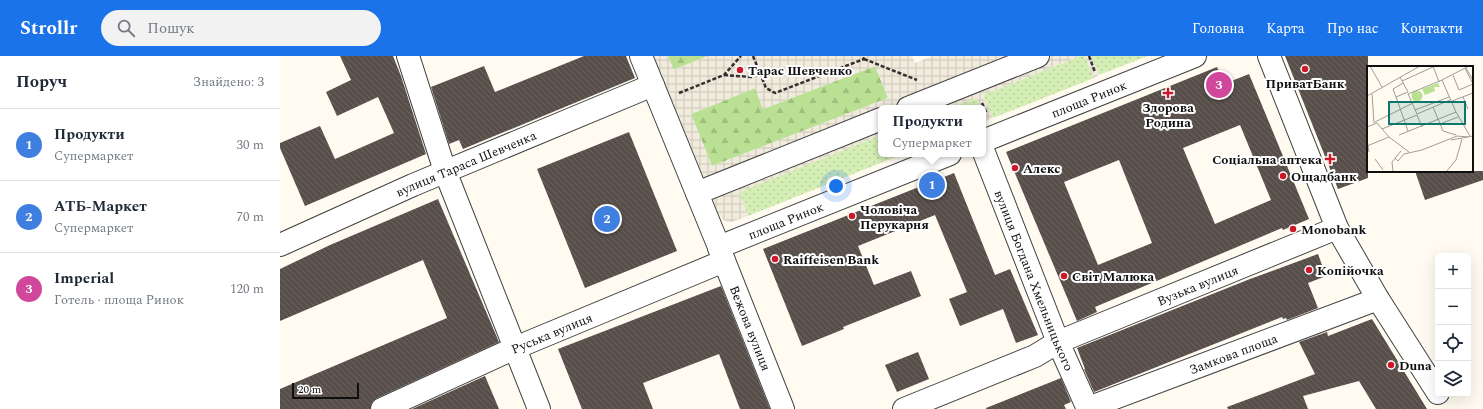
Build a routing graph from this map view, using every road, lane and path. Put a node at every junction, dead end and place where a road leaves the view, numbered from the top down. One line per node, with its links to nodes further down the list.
1 (408, 56): 20 (street)
2 (641, 56): 12 (street)
3 (741, 56): 10 (path)
4 (753, 56): 9 (path)
5 (1038, 56): 11 (street)
6 (1195, 56): 18 (street, площа Ринок)
7 (1269, 56): 22 (street)
8 (863, 58): 9 (path); 13 (path)
9 (761, 74): 10 (path)
10 (724, 75): 14 (path)
11 (974, 82): 13 (street); 16 (path)
12 (653, 85): 20 (street, вулиця Тараса Шевченка); 21 (street)
13 (947, 93): 15 (street)
14 (677, 94)
15 (916, 105)
16 (979, 105)
17 (878, 120): 21 (street)
18 (987, 142): 26 (street, вулиця Богдана Хмельницького)
19 (943, 157): 24 (street, площа Ринок)
20 (445, 171): 23 (street, вулиця Тараса Шевченка); 27 (street)
21 (697, 193): 24 (street)
22 (1337, 228): 25 (street); 26 (street, Вузька вулиця)
23 (280, 245)
24 (722, 254): 27 (street, Руська вулиця); 33 (street, Вежова вулиця)
25 (1378, 298): 28 (street); 30 (street, Замкова площа)
26 (1058, 342): 30 (street, вулиця Богдана Хмельницького); 34 (street, Вузька вулиця)
27 (515, 348): 31 (street, Руська вулиця); 32 (street)
28 (1435, 389)
29 (1440, 397): 35 (street)
30 (1088, 408)
31 (382, 409)
32 (538, 409)
33 (783, 409)
34 (904, 409)
35 (1448, 409)

